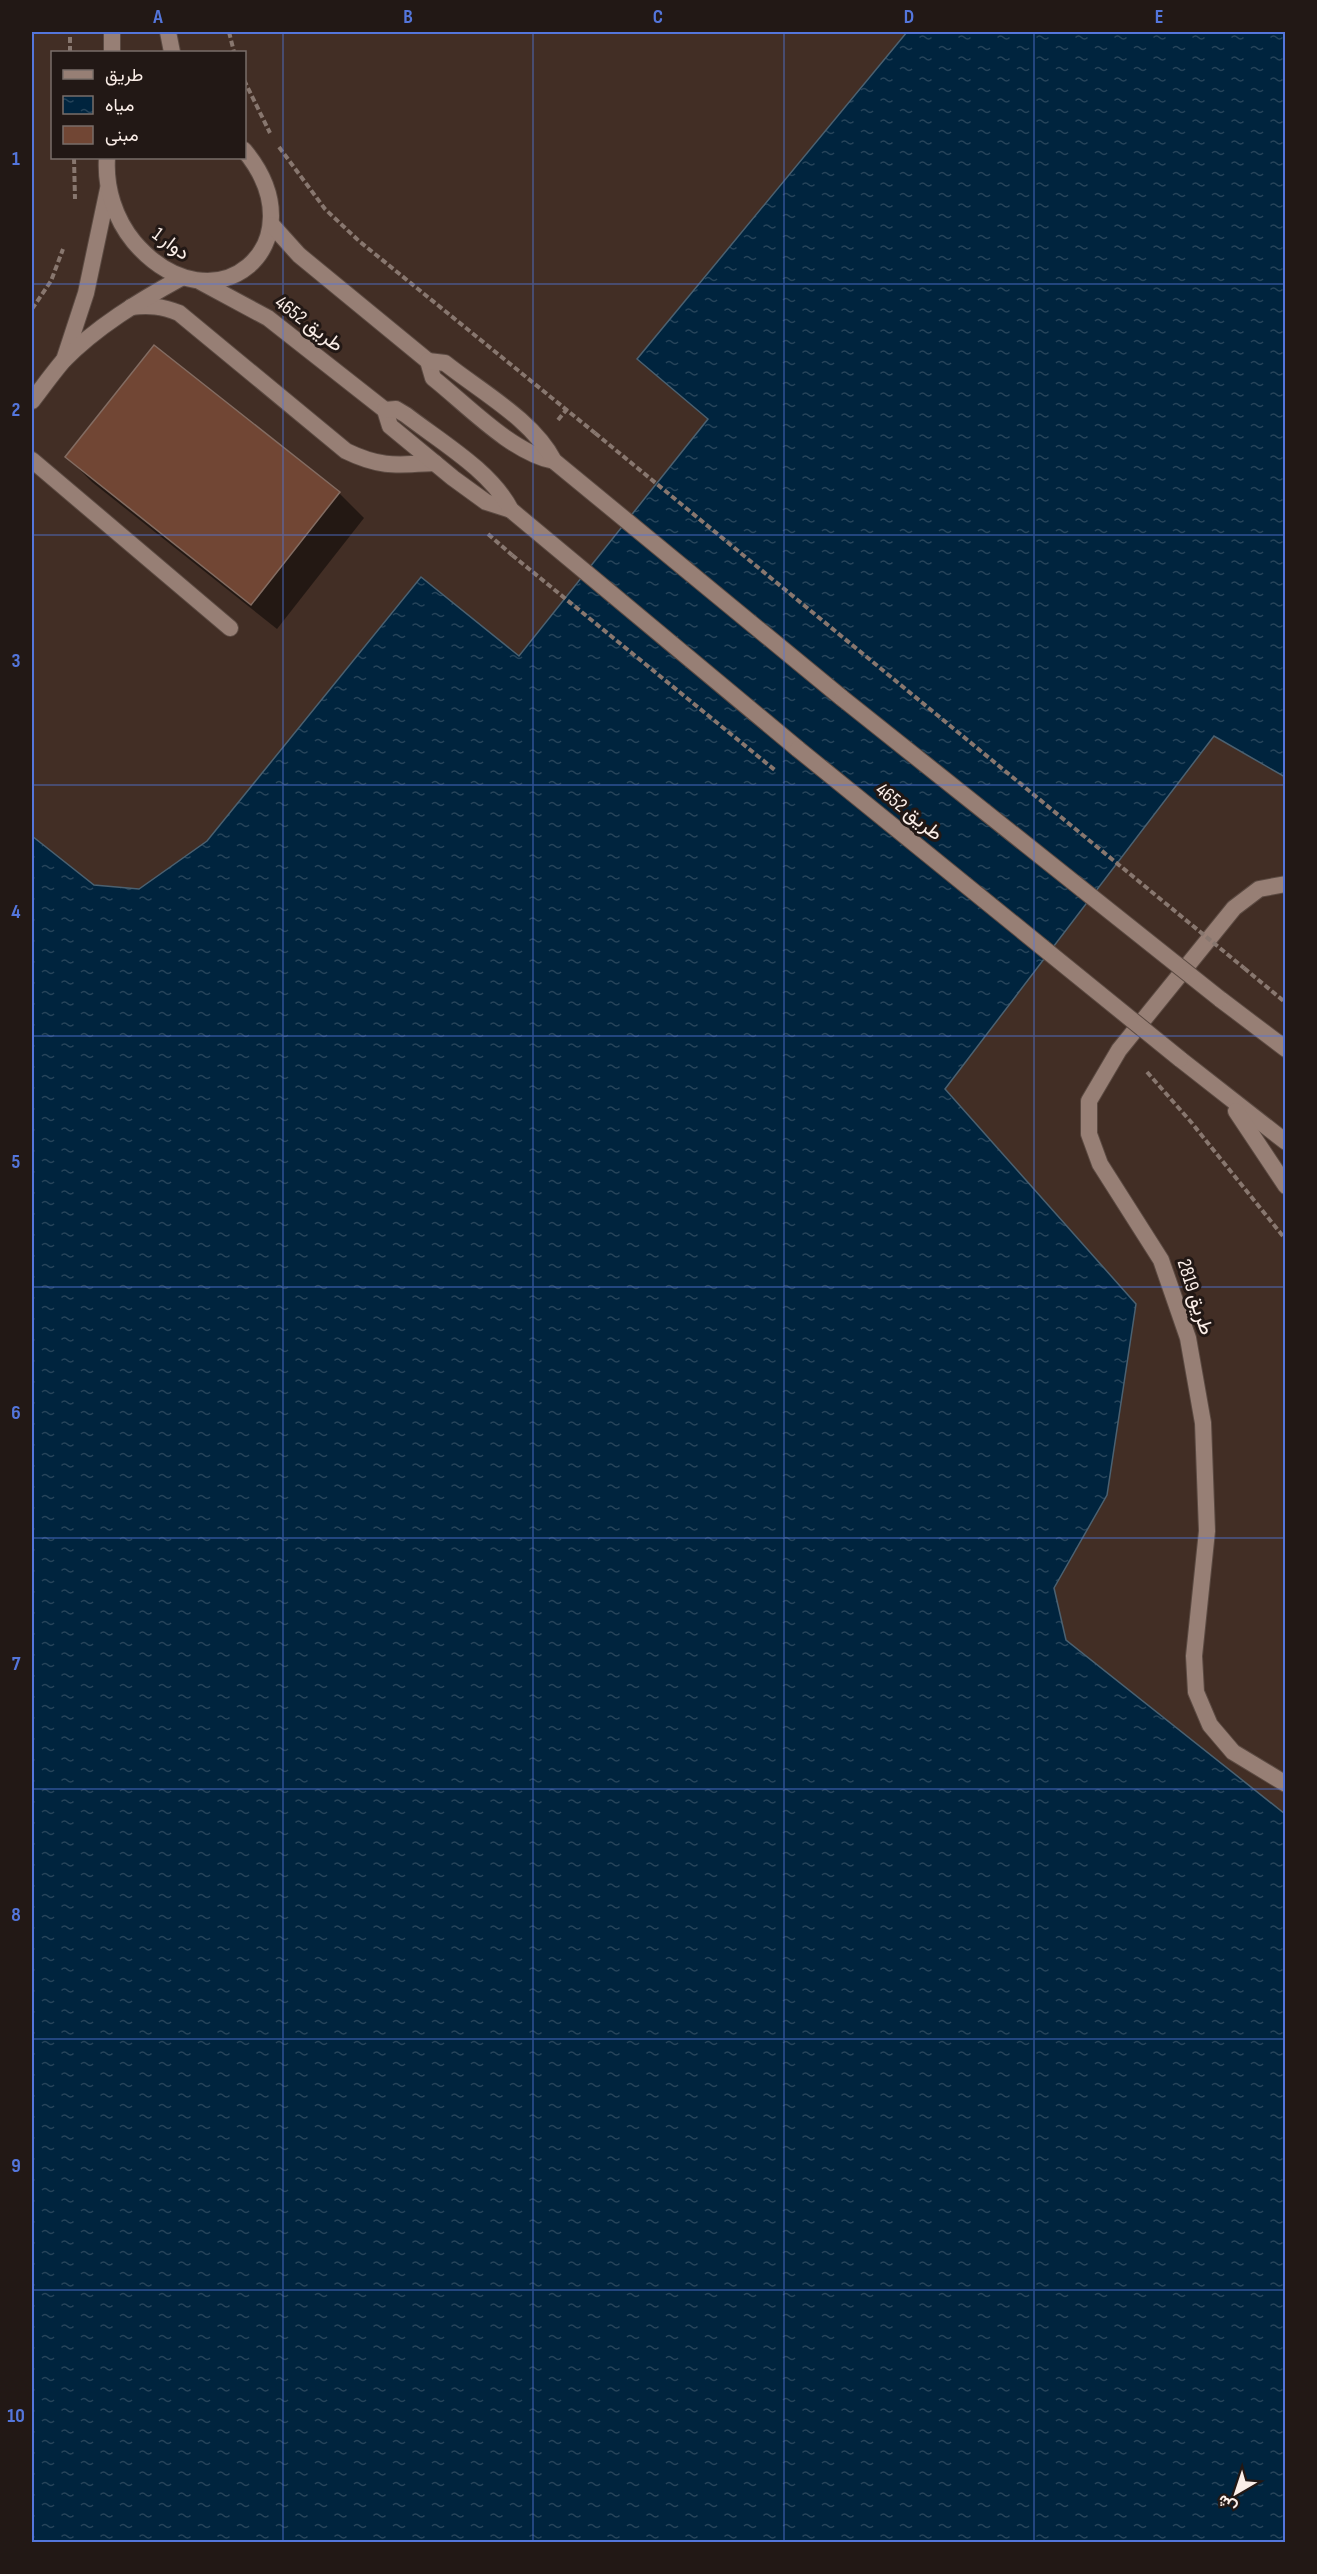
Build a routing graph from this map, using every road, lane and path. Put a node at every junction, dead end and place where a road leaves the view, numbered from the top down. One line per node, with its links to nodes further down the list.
1 (70, 32): 5 (path)
2 (112, 32): 6 (street)
3 (168, 32): 7 (street)
4 (229, 32): 8 (path)
5 (70, 51)
6 (112, 51)
7 (172, 51)
8 (234, 51)
9 (246, 84): 31 (path, bridge)
10 (246, 153): 15 (street)
11 (74, 159): 14 (path)
12 (107, 159): 13 (street, دوار 1)
13 (108, 189): 17 (street, دوار 1); 21 (street)
14 (75, 209)
15 (272, 225): 18 (street, دوار 1); 32 (street, bridge)
16 (67, 240): 20 (path)
17 (181, 278): 18 (street, دوار 1); 19 (street)
18 (201, 282): 23 (street, طريق 4652)
19 (131, 307): 21 (street); 25 (street)
20 (32, 309)
21 (64, 361): 22 (street)
22 (32, 401)
23 (385, 410): 25 (street, طريق 4652); 26 (street, طريق 4652)
24 (32, 460): 29 (street)
25 (435, 463): 26 (street, طريق 4652)
26 (511, 510): 34 (street, طريق 4652, bridge)
27 (479, 527): 28 (path)
28 (512, 555)
29 (230, 628)
30 (1286, 884): 38 (street, طريق 2819)
31 (1286, 1003)
32 (1286, 1050)
33 (1146, 1072): 37 (path)
34 (1229, 1100): 35 (street, طريق 4652); 36 (street)
35 (1286, 1142)
36 (1286, 1186)
37 (1286, 1240)
38 (1286, 1784)

